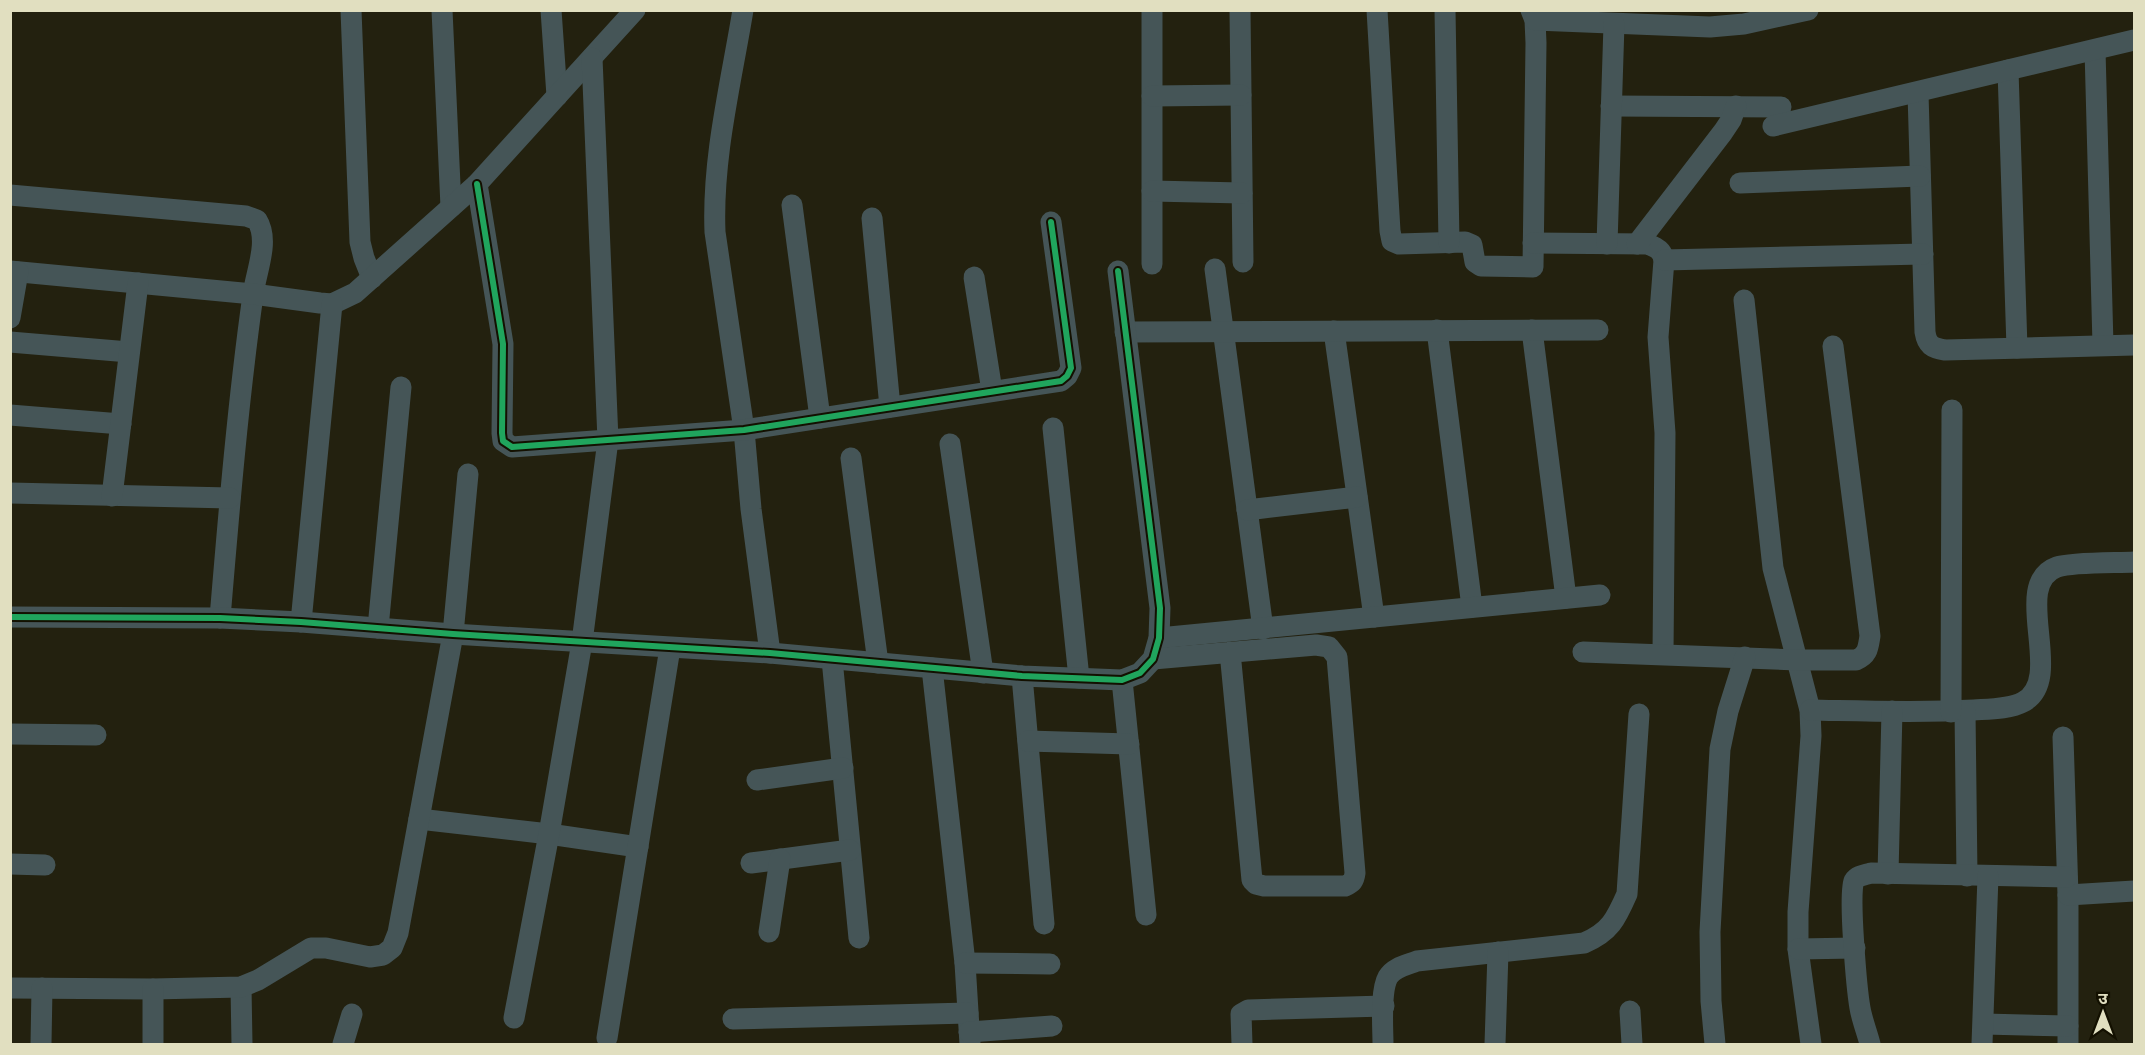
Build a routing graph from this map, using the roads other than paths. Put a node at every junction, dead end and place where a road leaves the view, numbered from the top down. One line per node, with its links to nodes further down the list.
1 (351, 10): 45 (street)
2 (442, 10): 30 (street)
3 (551, 10): 19 (street)
4 (635, 10): 15 (street)
5 (744, 10): 71 (street)
6 (1152, 10): 20 (street)
7 (1240, 10): 18 (street)
8 (1377, 10): 33 (street)
9 (1445, 10): 33 (street)
10 (1808, 10): 12 (street)
11 (1533, 15): 12 (street); 34 (street)
12 (1614, 24): 21 (street)
13 (2134, 40): 14 (street)
14 (2095, 50): 16 (street); 58 (street)
15 (592, 58): 19 (street); 72 (street)
16 (2008, 70): 17 (street); 61 (street)
17 (1918, 93): 22 (street); 23 (street)
18 (1241, 95): 20 (street); 27 (street)
19 (557, 96): 25 (street)
20 (1152, 96): 26 (street)
21 (1611, 106): 22 (street); 35 (street)
22 (1736, 106): 36 (street)
23 (1920, 176): 24 (street); 37 (street)
24 (1740, 183)
25 (477, 184): 30 (street); 72 (street)
26 (1152, 191): 27 (street); 40 (street)
27 (1242, 193): 39 (street)
28 (10, 195): 47 (street)
29 (792, 205): 68 (street)
30 (452, 207): 45 (street)
31 (872, 218): 65 (street)
32 (1051, 222): 64 (street)
33 (1449, 243): 34 (street)
34 (1533, 243): 35 (street)
35 (1606, 244): 36 (street)
36 (1637, 244): 38 (street)
37 (1923, 254): 38 (street); 61 (street)
38 (1664, 260): 98 (street)
39 (1243, 262)
40 (1152, 264)
41 (1215, 269): 56 (street)
42 (1118, 271): 55 (street)
43 (14, 272): 46 (street); 50 (street)
44 (974, 277): 64 (street)
45 (372, 278): 49 (street)
46 (138, 283): 47 (street); 62 (street)
47 (253, 294): 49 (street); 79 (street)
48 (1744, 300): 102 (street)
49 (333, 303): 88 (street)
50 (10, 318)
51 (1437, 330): 52 (street); 54 (street); 84 (street)
52 (1532, 330): 53 (street); 83 (street)
53 (1598, 330)
54 (1334, 331): 56 (street); 78 (street)
55 (1125, 332): 56 (street); 92 (street)
56 (1224, 332): 80 (street)
57 (10, 342): 62 (street)
58 (2103, 345): 59 (street); 61 (street)
59 (2134, 345)
60 (1833, 346): 102 (street)
61 (2017, 348)
62 (129, 352): 69 (street)
63 (401, 387): 89 (street)
64 (992, 392): 65 (street)
65 (890, 407): 68 (street)
66 (1952, 410): 111 (street)
67 (10, 415): 69 (street)
68 (820, 418): 71 (street)
69 (121, 424): 77 (street)
70 (1053, 428): 107 (street)
71 (744, 430): 72 (street); 97 (street)
72 (608, 440): 93 (street)
73 (950, 444): 105 (street)
74 (850, 458): 103 (street)
75 (468, 474): 91 (street)
76 (10, 493): 77 (street)
77 (112, 496): 79 (street)
78 (1357, 497): 80 (street); 86 (street)
79 (230, 498): 87 (street)
80 (1247, 510): 90 (street)
81 (2134, 562): 111 (street)
82 (1600, 595): 83 (street)
83 (1566, 598): 84 (street)
84 (1472, 607): 86 (street)
85 (10, 617): 87 (street)
86 (1374, 617): 90 (street)
87 (220, 618): 88 (street)
88 (301, 622): 89 (street)
89 (378, 628): 91 (street)
90 (1263, 628): 92 (street)
91 (453, 634): 93 (street); 120 (street)
92 (1159, 638): 101 (street)
93 (582, 642): 94 (street); 121 (street)
94 (670, 648): 97 (street); 122 (street)
95 (1230, 652): 95 (street); 101 (street)
96 (1583, 652): 98 (street)
97 (770, 653): 100 (street)
98 (1663, 654): 99 (street)
99 (1745, 657): 102 (street); 163 (street)
100 (832, 659): 103 (street); 118 (street)
101 (1153, 659): 108 (street)
102 (1797, 660): 109 (street)
103 (878, 663): 104 (street)
104 (932, 668): 105 (street); 139 (street)
105 (983, 673): 106 (street)
106 (1022, 676): 107 (street); 116 (street)
107 (1079, 678): 108 (street)
108 (1122, 680): 117 (street)
109 (1810, 710): 110 (street); 137 (street)
110 (1892, 711): 111 (street); 128 (street)
111 (1958, 711): 129 (street)
112 (1639, 714): 138 (street)
113 (10, 734): 114 (street)
114 (96, 735)
115 (2063, 737): 130 (street)
116 (1028, 741): 117 (street); 133 (street)
117 (1129, 744): 132 (street)
118 (843, 768): 119 (street); 123 (street)
119 (757, 780)
120 (419, 819): 121 (street); 141 (street)
121 (549, 834): 122 (street); 148 (street)
122 (639, 847): 154 (street)
123 (850, 850): 124 (street); 135 (street)
124 (780, 860): 125 (street); 134 (street)
125 (751, 863)
126 (10, 864): 127 (street)
127 (45, 865)
128 (1888, 874): 129 (street); 136 (street)
129 (1978, 876): 130 (street); 152 (street)
130 (2068, 886): 131 (street); 153 (street)
131 (2134, 891)
132 (1146, 915)
133 (1044, 924)
134 (769, 932)
135 (859, 938)
136 (1855, 948): 137 (street); 165 (street)
137 (1798, 949): 164 (street)
138 (1498, 952): 145 (street); 161 (street)
139 (965, 963): 140 (street); 151 (street)
140 (1050, 964)
141 (241, 987): 144 (street); 157 (street)
142 (10, 988): 143 (street)
143 (42, 988): 144 (street); 155 (street)
144 (153, 989): 156 (street)
145 (1384, 1006): 159 (street); 160 (street)
146 (1630, 1011): 162 (street)
147 (352, 1014): 158 (street)
148 (514, 1018)
149 (733, 1019): 151 (street)
150 (1052, 1026): 151 (street)
151 (969, 1030)
152 (1983, 1034): 153 (street)
153 (2068, 1035)
154 (608, 1038)
155 (41, 1044)
156 (153, 1044)
157 (242, 1044)
158 (343, 1044)
159 (1242, 1044)
160 (1383, 1044)
161 (1495, 1044)
162 (1632, 1044)
163 (1715, 1044)
164 (1811, 1044)
165 (1870, 1044)

